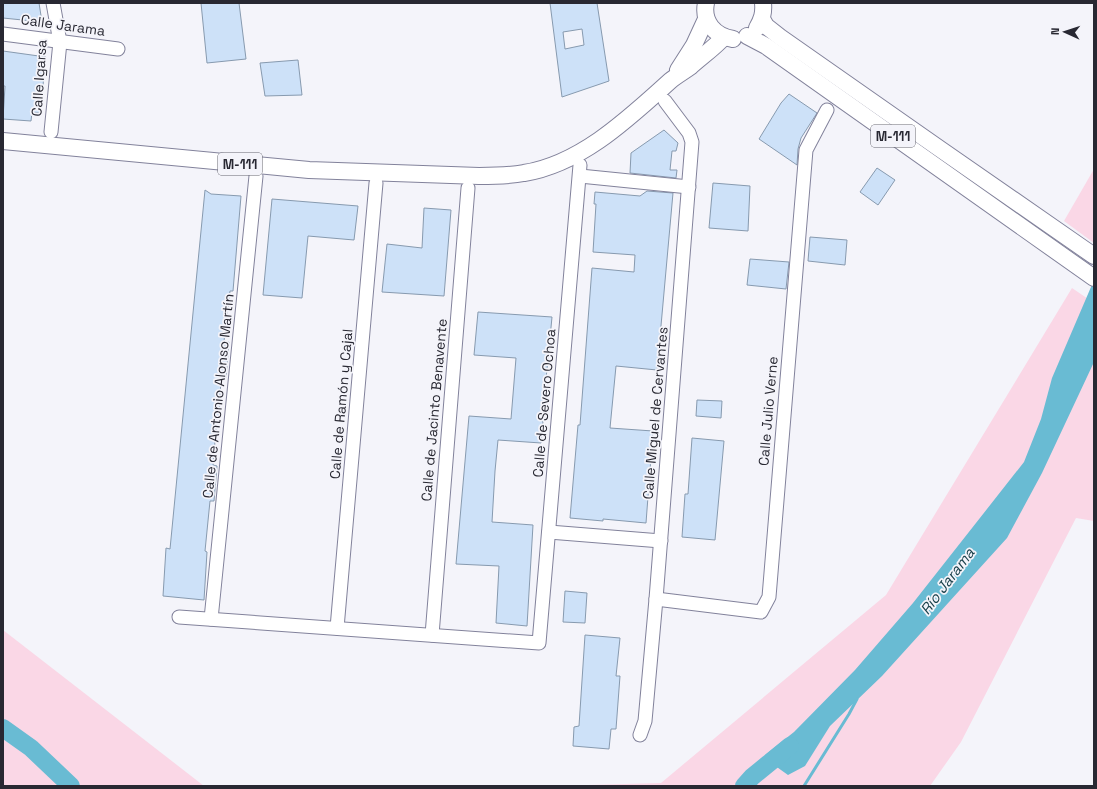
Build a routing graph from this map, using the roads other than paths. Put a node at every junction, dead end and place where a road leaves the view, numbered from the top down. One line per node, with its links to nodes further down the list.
1 (53, 3): 9 (street, Calle Igarsa)
2 (706, 3): 4 (main road, M-111)
3 (762, 3): 5 (main road)
4 (706, 19): 8 (main road); 11 (main road, M-111)
5 (762, 19): 7 (main road); 20 (main road, M-111)
6 (3, 34): 9 (street, Calle Jarama)
7 (747, 36): 8 (main road); 21 (main road, M-111)
8 (724, 37): 11 (main road, M-111)
9 (60, 42): 10 (street, Calle Jarama); 14 (street, Calle Igarsa)
10 (118, 49)
11 (672, 80): 15 (main road, M-111)
12 (665, 101): 18 (street, Calle Miguel de Cervantes)
13 (826, 110): 24 (street, Calle Julio Verne)
14 (51, 132)
15 (3, 141)
16 (256, 176): 26 (street, Calle de Antonio Alonso Martín)
17 (376, 183): 27 (street, Calle de Ramón y Cajal)
18 (689, 187): 22 (street, Calle de Severo Ochoa); 23 (street, Calle Miguel de Cervantes)
19 (468, 188): 28 (street, Calle de Jacinto Benavente)
20 (1094, 256)
21 (1094, 278)
22 (549, 532): 23 (street); 28 (street, Calle de Severo Ochoa)
23 (661, 541): 24 (street, Calle Miguel de Cervantes)
24 (656, 599): 29 (street, Calle Miguel de Cervantes)
25 (179, 617): 26 (street)
26 (211, 619): 27 (street)
27 (337, 628): 28 (street)
28 (432, 635)
29 (640, 735)

